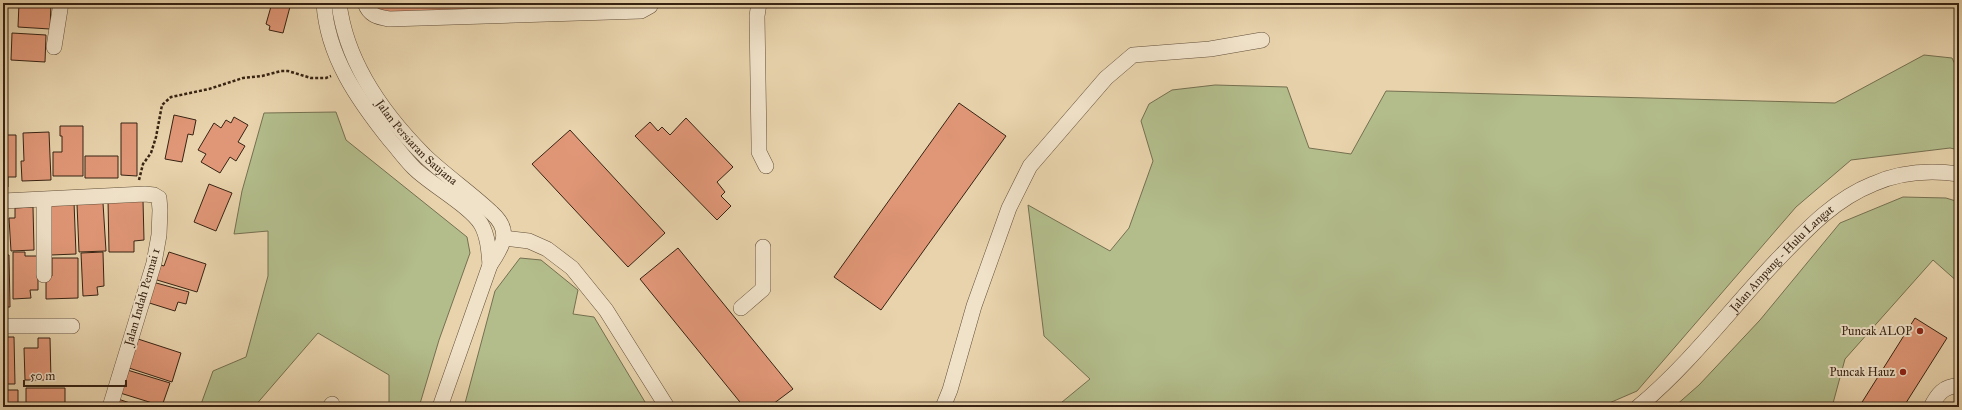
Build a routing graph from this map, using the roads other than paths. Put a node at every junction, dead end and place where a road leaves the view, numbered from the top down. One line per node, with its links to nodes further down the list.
1 (62, 3): 8 (street)
2 (324, 3): 15 (street, Jalan Persiaran Saujana)
3 (339, 3): 13 (street, Jalan Persiaran Saujana)
4 (365, 3): 5 (street)
5 (650, 3)
6 (759, 3): 9 (street)
7 (1262, 40): 24 (street)
8 (54, 47)
9 (766, 166)
10 (1959, 174): 25 (street, Jalan Ampang - Hulu Langat)
11 (44, 200): 12 (street, Jalan Indah Permai 1); 16 (street); 21 (street, Jalan Indah Permai 1)
12 (3, 201)
13 (504, 238): 15 (street, Jalan Persiaran Saujana); 23 (street)
14 (764, 247): 17 (street)
15 (490, 265): 22 (street, Jalan Persiaran Saujana)
16 (44, 275)
17 (741, 308)
18 (3, 326): 19 (street)
19 (72, 326)
20 (1959, 386): 26 (street)
21 (110, 407)
22 (440, 407)
23 (667, 407)
24 (943, 407)
25 (1638, 407)
26 (1931, 407)

